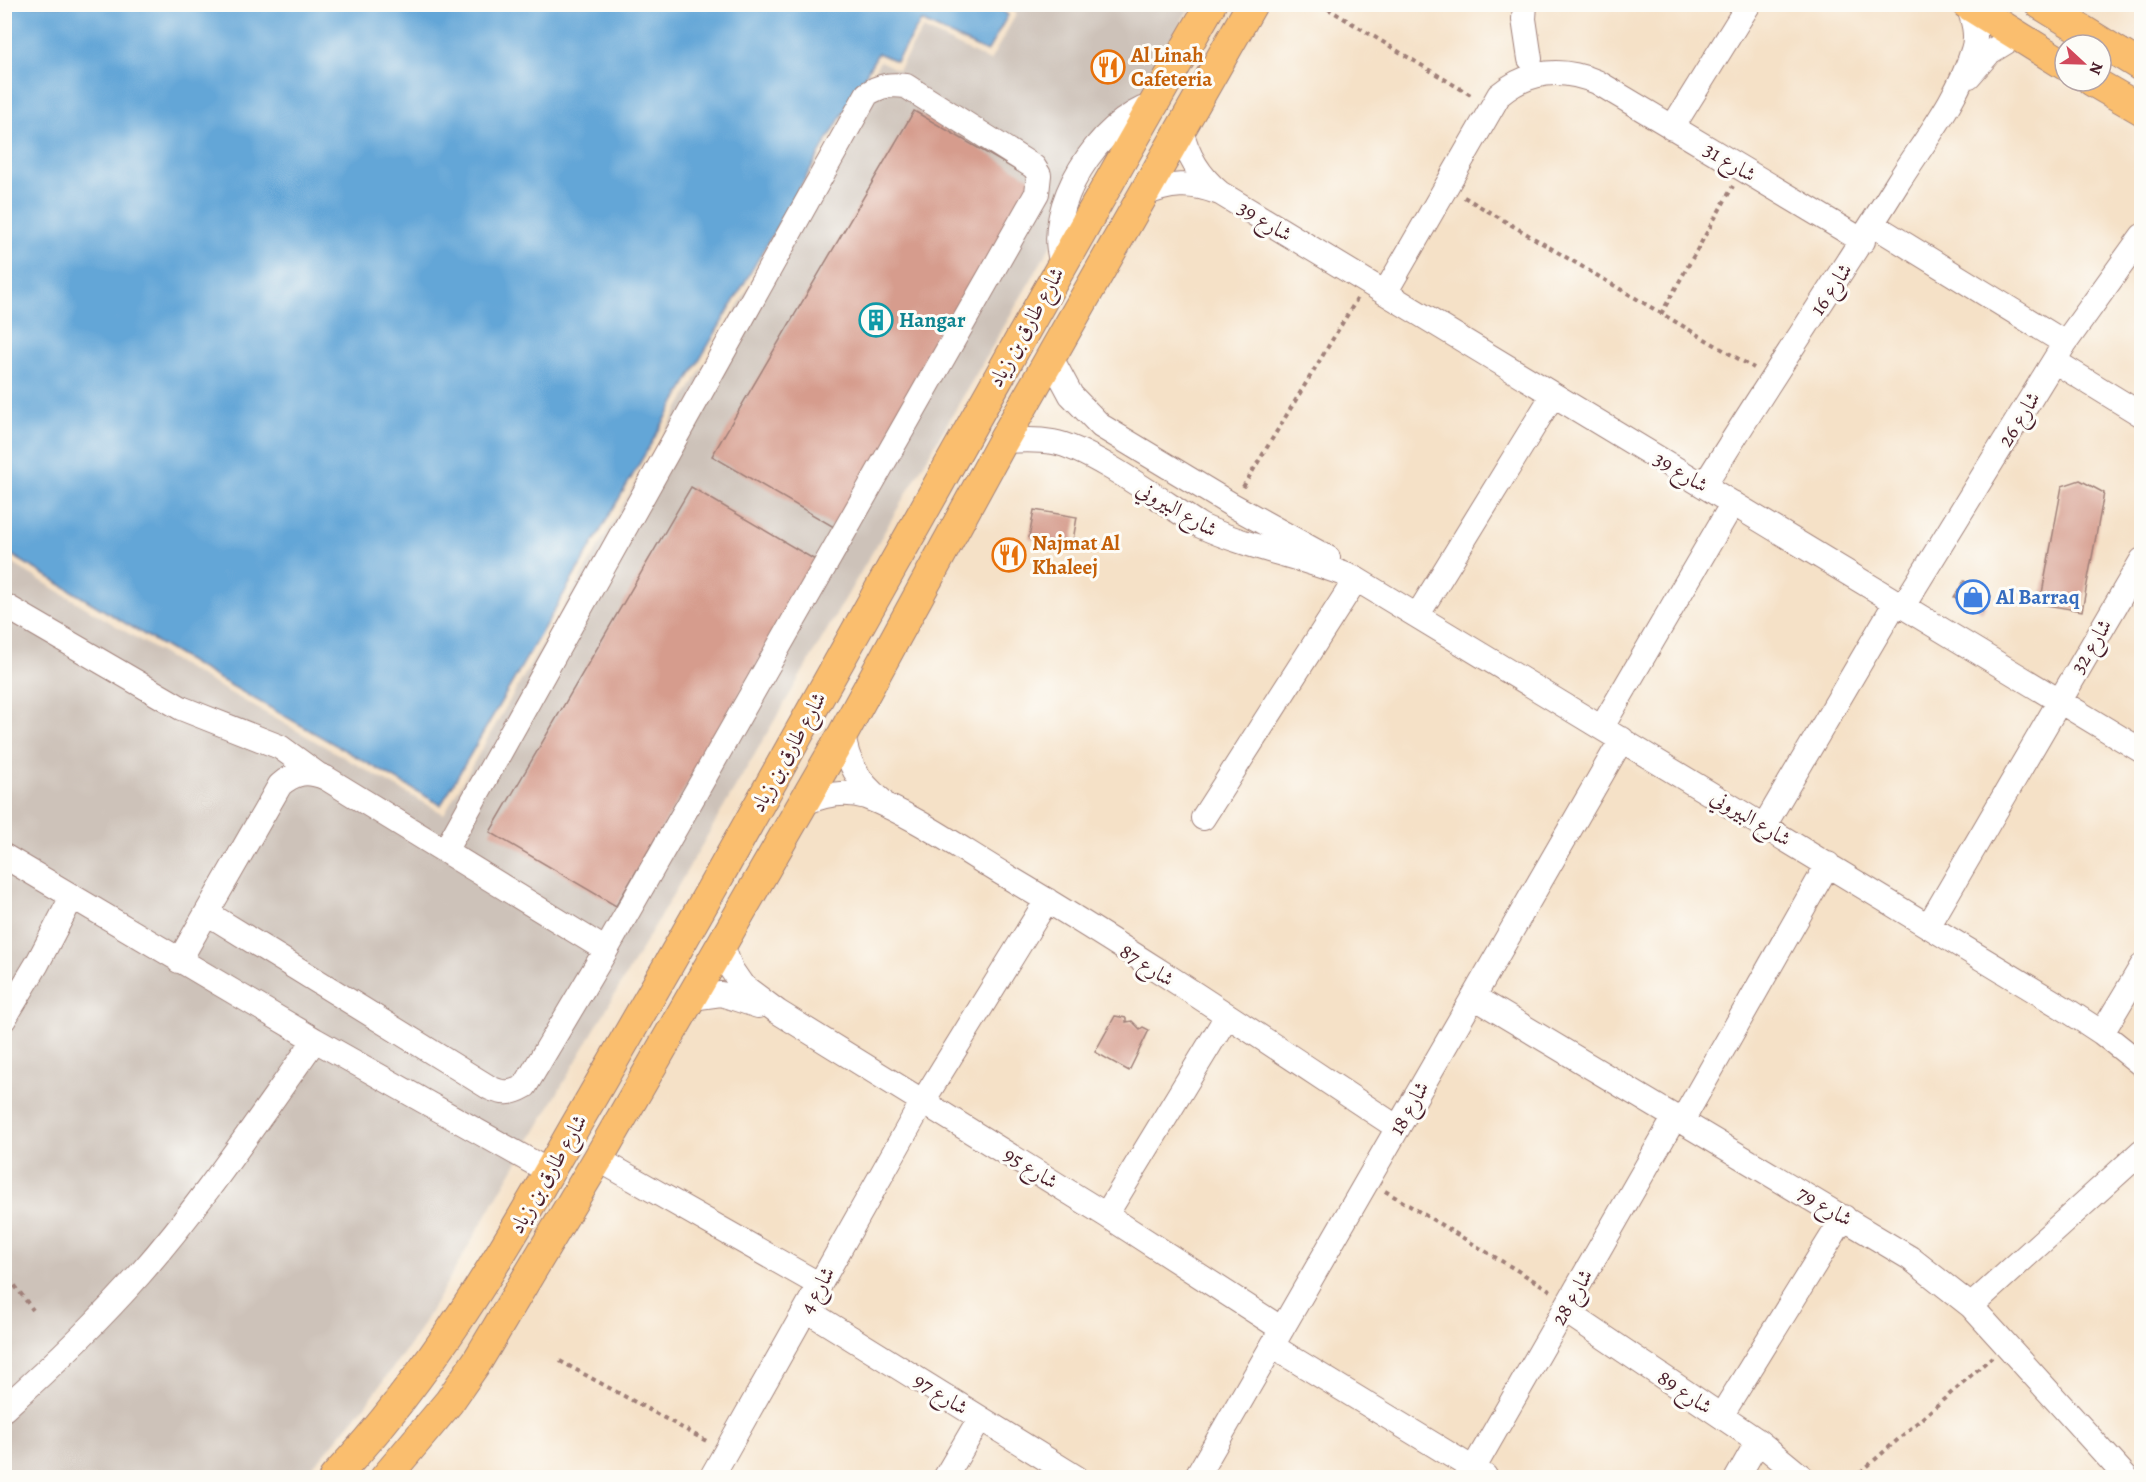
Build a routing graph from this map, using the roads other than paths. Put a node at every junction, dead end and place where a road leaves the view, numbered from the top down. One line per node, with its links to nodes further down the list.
1 (1211, 4): 51 (main road, شارع طارق بن زياد)
2 (1252, 4): 17 (main road, شارع طارق بن زياد)
3 (1749, 4): 16 (street)
4 (2040, 4): 10 (main road)
5 (1523, 5): 8 (street)
6 (1968, 5): 7 (main road); 12 (street, شارع 16)
7 (2016, 36): 9 (main road); 12 (street, شارع 16)
8 (1530, 58): 11 (street, شارع 31); 14 (street, شارع 31)
9 (2053, 58)
10 (2142, 67)
11 (1597, 82): 14 (street, شارع 31); 16 (street, شارع 31)
12 (1955, 91): 20 (street, شارع 16)
13 (2113, 93): 15 (main road)
14 (1490, 107): 22 (street, شارع 31)
15 (2142, 110)
16 (1672, 128): 20 (street, شارع 31)
17 (1181, 129): 18 (street, شارع 39); 19 (main road, شارع طارق بن زياد)
18 (1220, 193): 19 (street, شارع 39); 22 (street, شارع 39)
19 (1143, 195): 24 (main road, شارع طارق بن زياد)
20 (1868, 232): 23 (street, شارع 31); 28 (street, شارع 16)
21 (2142, 236): 23 (street, شارع 26)
22 (1376, 288): 25 (street, شارع 39)
23 (2060, 352): 26 (street, شارع 31); 32 (street, شارع 26)
24 (1050, 356): 27 (main road, شارع طارق بن زياد); 31 (street, شارع البيروني)
25 (1553, 394): 28 (street, شارع 39); 34 (street)
26 (2142, 415)
27 (1003, 441): 31 (street, شارع البيروني); 37 (main road, شارع طارق بن زياد)
28 (1704, 486): 29 (street, شارع 39)
29 (1733, 503): 32 (street, شارع 39); 36 (street, شارع 18)
30 (2142, 560): 35 (street, شارع 32)
31 (1356, 579): 34 (street, شارع البيروني); 42 (street)
32 (1899, 604): 35 (street, شارع 39); 43 (street, شارع 26)
33 (4, 605): 39 (street)
34 (1417, 616): 36 (street, شارع البيروني)
35 (2058, 701): 38 (street, شارع 39); 50 (street, شارع 32)
36 (1612, 733): 43 (street, شارع البيروني); 56 (street, شارع 18)
37 (843, 734): 40 (main road, شارع طارق بن زياد); 41 (street, شارع 87)
38 (2142, 751)
39 (316, 774): 44 (street); 49 (street)
40 (804, 803): 41 (street, شارع 87); 52 (main road, شارع طارق بن زياد)
41 (892, 809): 48 (street, شارع 87)
42 (1203, 818)
43 (1764, 826): 46 (street, شارع البيروني)
44 (445, 851): 53 (street); 53 (street)
45 (4, 856): 47 (street)
46 (1828, 864): 50 (street, شارع البيروني); 65 (street, شارع 28)
47 (72, 897): 54 (street); 60 (street)
48 (1047, 900): 59 (street, شارع 87); 64 (street, شارع 4)
49 (207, 913): 53 (street); 54 (street)
50 (1929, 925): 61 (street, شارع البيروني)
51 (691, 926): 52 (main road); 69 (main road, شارع طارق بن زياد)
52 (722, 945): 57 (main road, شارع طارق بن زياد); 58 (street, شارع 95)
53 (606, 950)
54 (179, 961): 62 (street)
55 (2142, 966): 61 (street)
56 (1474, 997): 65 (street, شارع 79); 66 (street, شارع 18)
57 (692, 998): 58 (street, شارع 95); 68 (main road, شارع طارق بن زياد)
58 (778, 1012): 64 (street, شارع 95)
59 (1227, 1016): 66 (street, شارع 87); 70 (street)
60 (4, 1019)
61 (2102, 1033): 63 (street, شارع البيروني)
62 (315, 1040): 69 (street); 77 (street)
63 (2142, 1065)
64 (923, 1101): 70 (street, شارع 95); 72 (street, شارع 4)
65 (1679, 1119): 71 (street, شارع 79); 73 (street, شارع 28)
66 (1398, 1128): 76 (street, شارع 18)
67 (2142, 1151): 74 (street)
68 (598, 1159): 72 (street); 82 (main road, شارع طارق بن زياد)
69 (550, 1172): 83 (main road, شارع طارق بن زياد)
70 (1106, 1215): 76 (street, شارع 95)
71 (1844, 1217): 74 (street, شارع 79); 78 (street)
72 (820, 1285): 75 (street, شارع 4)
73 (1567, 1306): 78 (street, شارع 89); 81 (street, شارع 28)
74 (1971, 1306): 90 (street, شارع 79)
75 (806, 1310): 79 (street, شارع 97); 84 (street, شارع 4)
76 (1277, 1337): 81 (street, شارع 95); 87 (street, شارع 18)
77 (4, 1409)
78 (1721, 1416): 80 (street, شارع 89)
79 (980, 1418): 85 (street); 86 (street, شارع 97)
80 (1758, 1442): 88 (street); 89 (street, شارع 89)
81 (1476, 1475)
82 (385, 1477)
83 (334, 1478)
84 (711, 1478)
85 (945, 1478)
86 (1077, 1478)
87 (1196, 1478)
88 (1737, 1478)
89 (1803, 1478)
90 (2127, 1478)

